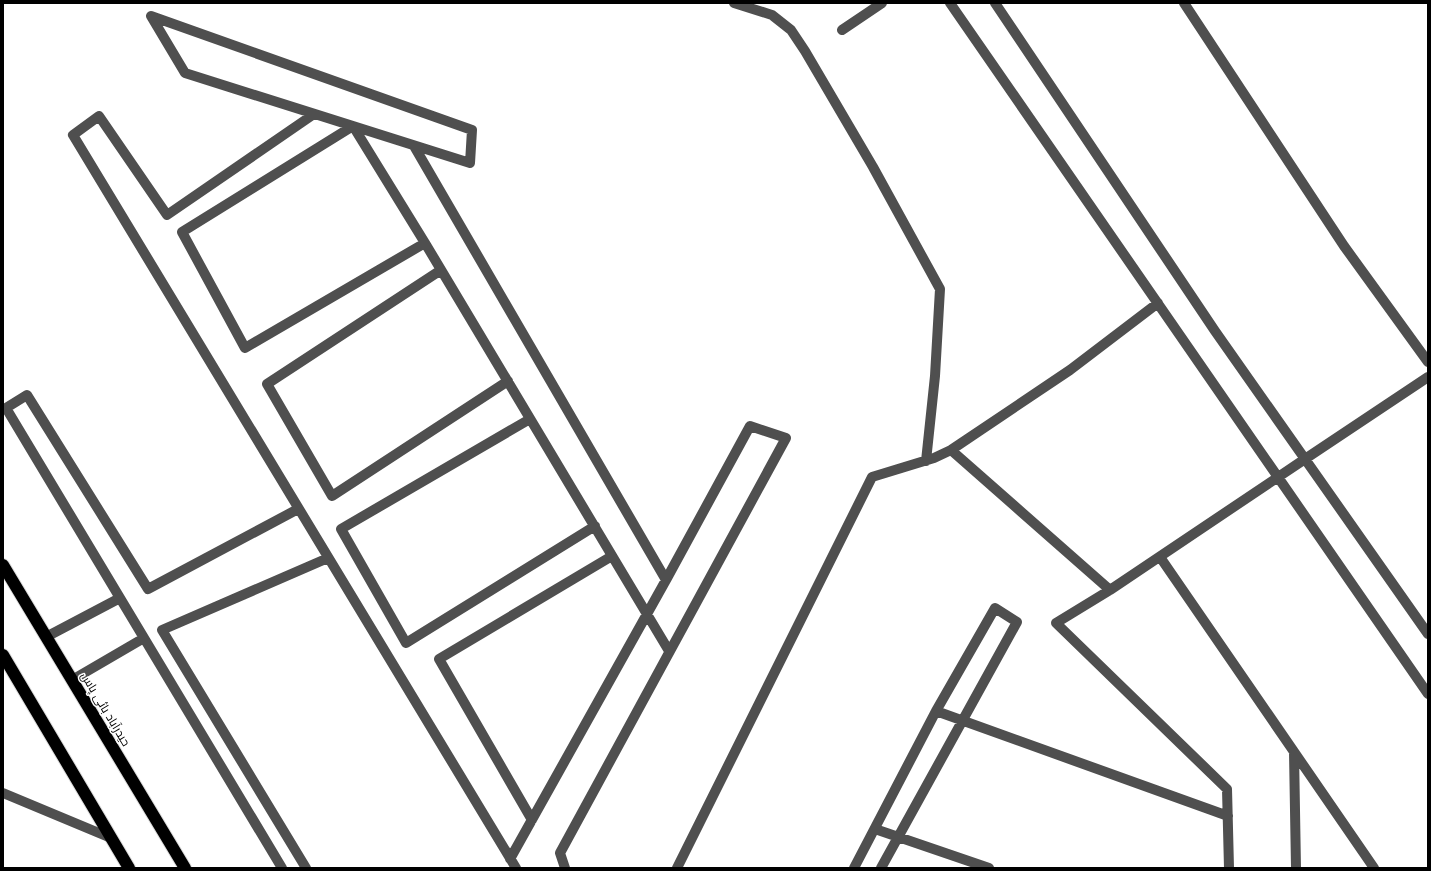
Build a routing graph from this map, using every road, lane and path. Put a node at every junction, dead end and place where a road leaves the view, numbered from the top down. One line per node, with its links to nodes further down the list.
1 (734, 3): 19 (street)
2 (882, 3): 6 (street)
3 (950, 3): 12 (street)
4 (995, 3): 18 (street)
5 (1184, 3): 13 (street)
6 (842, 30)
7 (314, 114): 8 (street); 9 (street); 21 (street)
8 (352, 126): 9 (street); 10 (street); 10 (street)
9 (414, 146): 27 (street)
10 (425, 243): 11 (street)
11 (441, 270): 15 (street); 15 (street)
12 (1158, 303): 17 (street); 20 (street)
13 (1428, 362)
14 (1428, 377): 18 (street)
15 (508, 381): 16 (street)
16 (530, 419): 22 (street); 22 (street)
17 (951, 450): 19 (street); 28 (street)
18 (1305, 458): 20 (street); 31 (street)
19 (926, 461): 54 (street)
20 (1278, 477): 24 (street); 37 (street)
21 (298, 509): 25 (street); 29 (street)
22 (594, 526): 23 (street)
23 (612, 556): 30 (street); 43 (street)
24 (1160, 557): 28 (street); 40 (street)
25 (328, 558): 47 (street); 51 (street)
26 (3, 565): 32 (highway, حیدرآباد بائی پاس)
27 (666, 580): 30 (street); 34 (street)
28 (1110, 590): 42 (street)
29 (120, 598): 32 (street); 33 (street)
30 (647, 613): 34 (street); 43 (street)
31 (1428, 634)
32 (46, 637): 36 (highway, حیدرآباد بائی پاس)
33 (144, 638): 36 (street); 50 (street)
34 (670, 652): 53 (street)
35 (3, 655): 45 (highway)
36 (72, 680): 49 (highway, حیدرآباد بائی پاس)
37 (1428, 694)
38 (936, 711): 39 (street); 39 (street); 44 (street)
39 (963, 721): 42 (street); 46 (street)
40 (1294, 752): 59 (street); 60 (street)
41 (3, 793): 45 (street)
42 (1228, 816): 58 (street)
43 (532, 820): 47 (street)
44 (875, 829): 46 (street); 55 (street)
45 (111, 838): 48 (highway)
46 (898, 838): 56 (street); 57 (street)
47 (510, 859): 52 (street)
48 (128, 868)
49 (184, 868)
50 (282, 868)
51 (306, 868)
52 (516, 868)
53 (565, 868)
54 (677, 868)
55 (854, 868)
56 (881, 868)
57 (990, 868)
58 (1229, 868)
59 (1296, 868)
60 (1373, 868)

